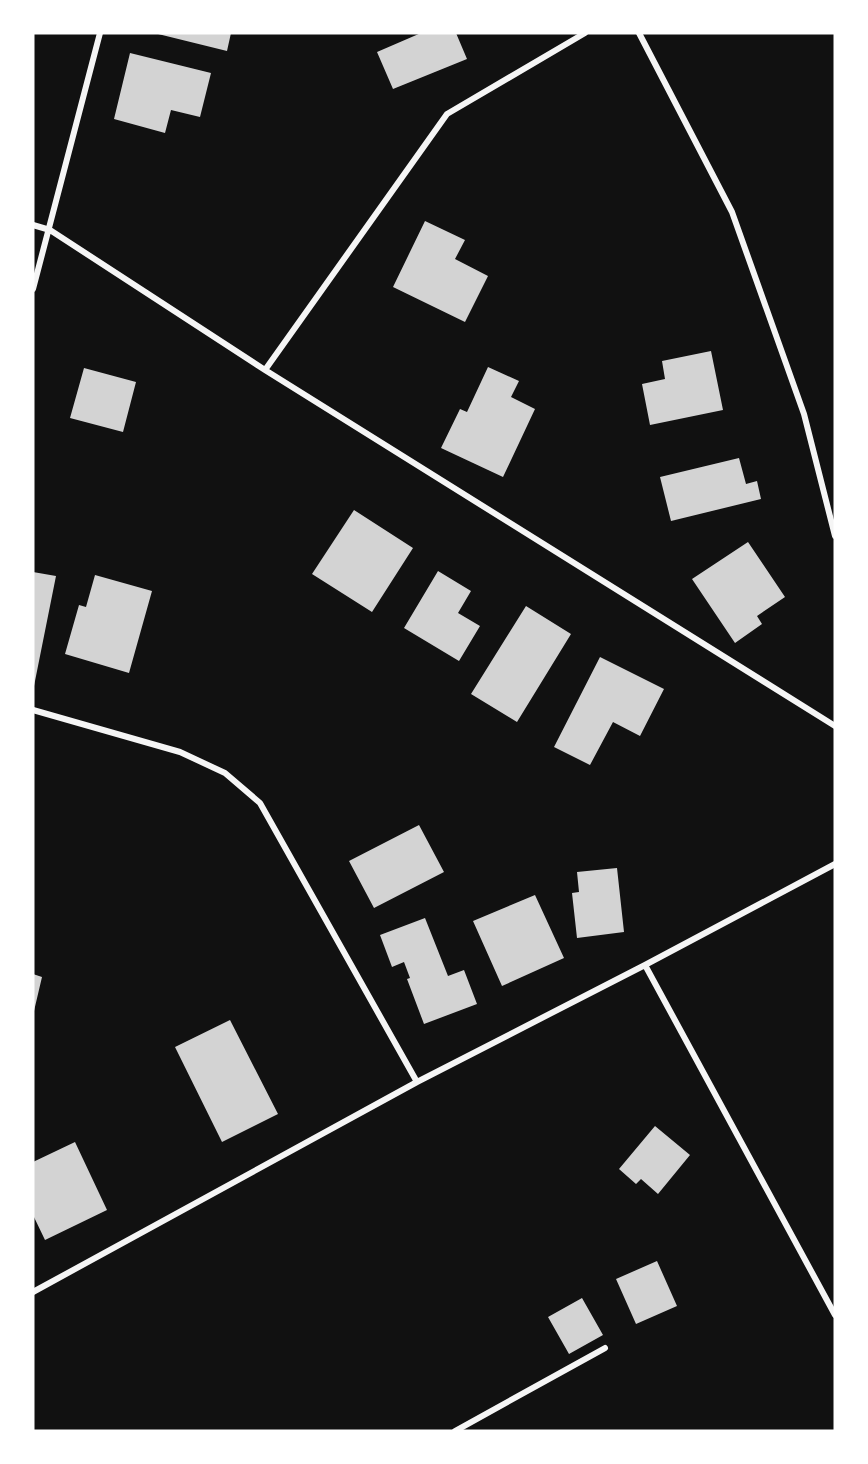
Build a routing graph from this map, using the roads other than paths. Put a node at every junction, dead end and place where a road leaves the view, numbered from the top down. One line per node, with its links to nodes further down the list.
1 (100, 33): 5 (street)
2 (585, 33): 7 (street)
3 (639, 33): 8 (street)
4 (33, 225): 5 (street)
5 (50, 230): 6 (street); 7 (street)
6 (33, 289)
7 (265, 370): 10 (street)
8 (835, 536)
9 (33, 710): 13 (street)
10 (835, 726)
11 (835, 864): 12 (street)
12 (645, 965): 13 (street); 15 (street)
13 (417, 1082): 14 (street)
14 (33, 1292)
15 (835, 1315)
16 (605, 1348): 17 (street)
17 (455, 1431)

